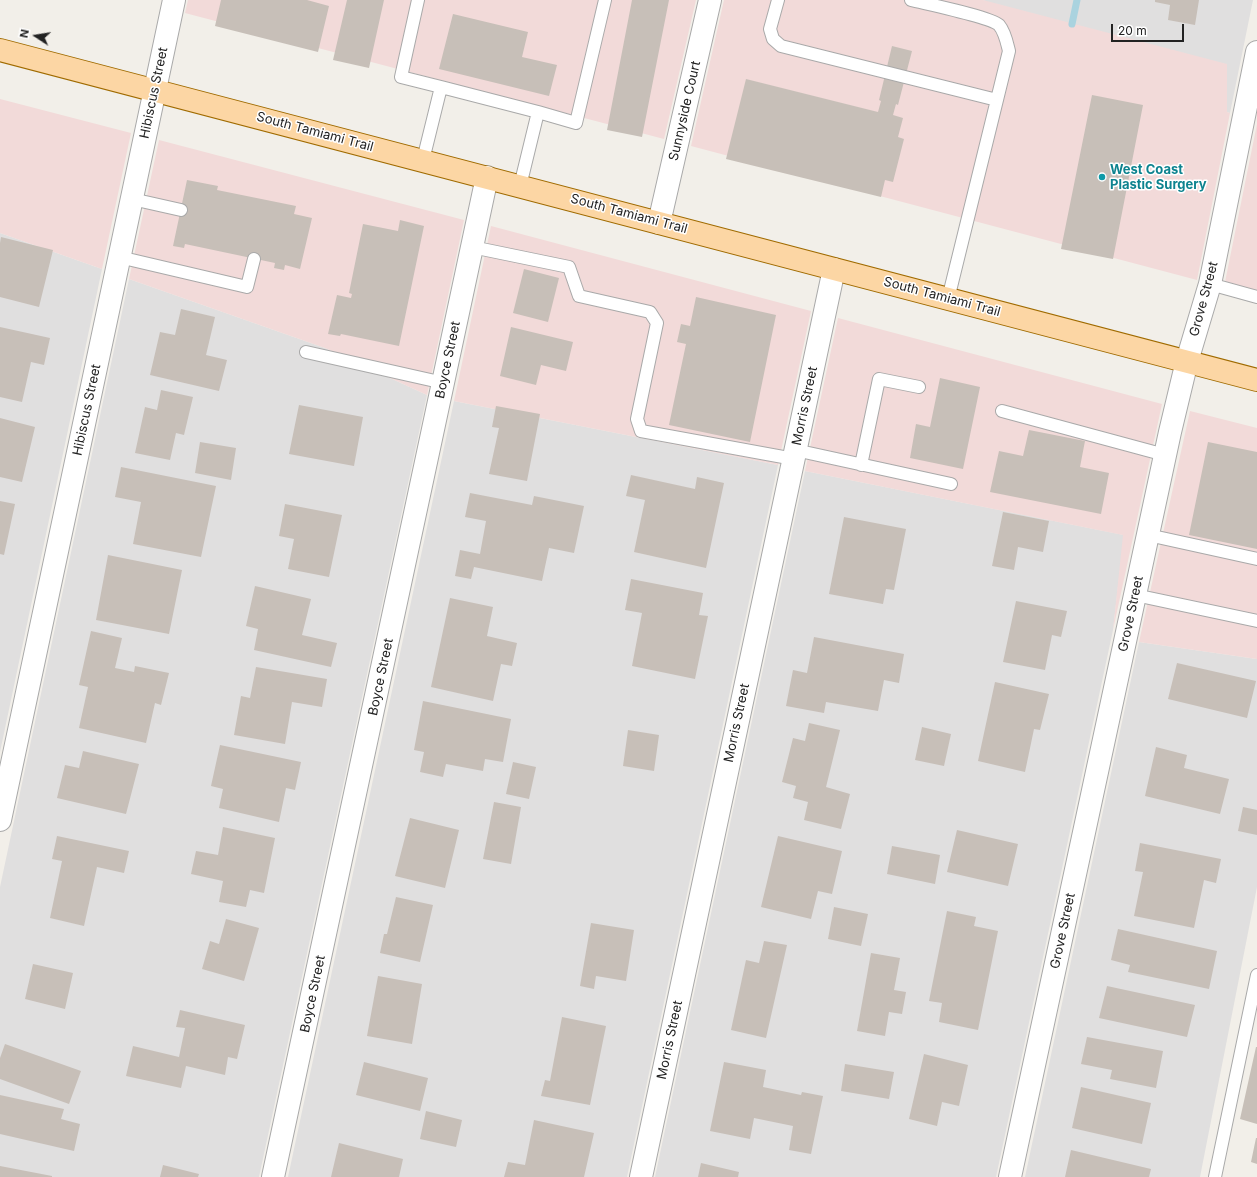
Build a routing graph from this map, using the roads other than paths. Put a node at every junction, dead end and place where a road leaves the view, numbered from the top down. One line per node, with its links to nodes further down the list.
1 (174, 0): 10 (street, Hibiscus Street)
2 (418, 0): 9 (lane)
3 (605, 0): 12 (lane)
4 (710, 0): 18 (street, Sunnyside Court)
5 (778, 0): 11 (lane)
6 (911, 0): 11 (lane)
7 (0, 50): 10 (main road, South Tamiami Trail)
8 (1257, 52): 23 (street, Grove Street)
9 (441, 87): 12 (lane); 13 (lane)
10 (154, 90): 13 (main road, South Tamiami Trail); 16 (street, Hibiscus Street)
11 (997, 100): 25 (lane)
12 (538, 112): 15 (lane)
13 (424, 160): 14 (main road, South Tamiami Trail)
14 (487, 177): 15 (main road, South Tamiami Trail); 19 (street, Boyce Street)
15 (520, 186): 18 (main road, South Tamiami Trail)
16 (132, 199): 17 (lane); 20 (street, Hibiscus Street)
17 (181, 210)
18 (659, 223): 22 (main road, South Tamiami Trail)
19 (472, 247): 29 (street, Boyce Street); 32 (lane)
20 (119, 256): 21 (lane); 40 (street, Hibiscus Street)
21 (254, 259)
22 (834, 269): 25 (main road, South Tamiami Trail); 32 (street, Morris Street)
23 (1210, 284): 24 (lane); 27 (street, Grove Street)
24 (1257, 297)
25 (948, 299): 27 (main road, South Tamiami Trail)
26 (306, 352): 29 (lane)
27 (1187, 361): 28 (main road, South Tamiami Trail); 33 (street, Grove Street)
28 (1257, 380)
29 (444, 383): 42 (street, Boyce Street)
30 (918, 387): 34 (lane)
31 (1002, 411): 33 (lane)
32 (795, 454): 34 (lane); 43 (street, Morris Street)
33 (1165, 455): 36 (street, Grove Street)
34 (861, 464): 35 (lane)
35 (950, 484)
36 (1148, 535): 37 (lane); 38 (street, Grove Street)
37 (1257, 558)
38 (1135, 595): 39 (lane); 44 (street, Grove Street)
39 (1257, 621)
40 (0, 820)
41 (1257, 975): 45 (lane)
42 (273, 1177)
43 (641, 1177)
44 (1010, 1177)
45 (1215, 1177)

